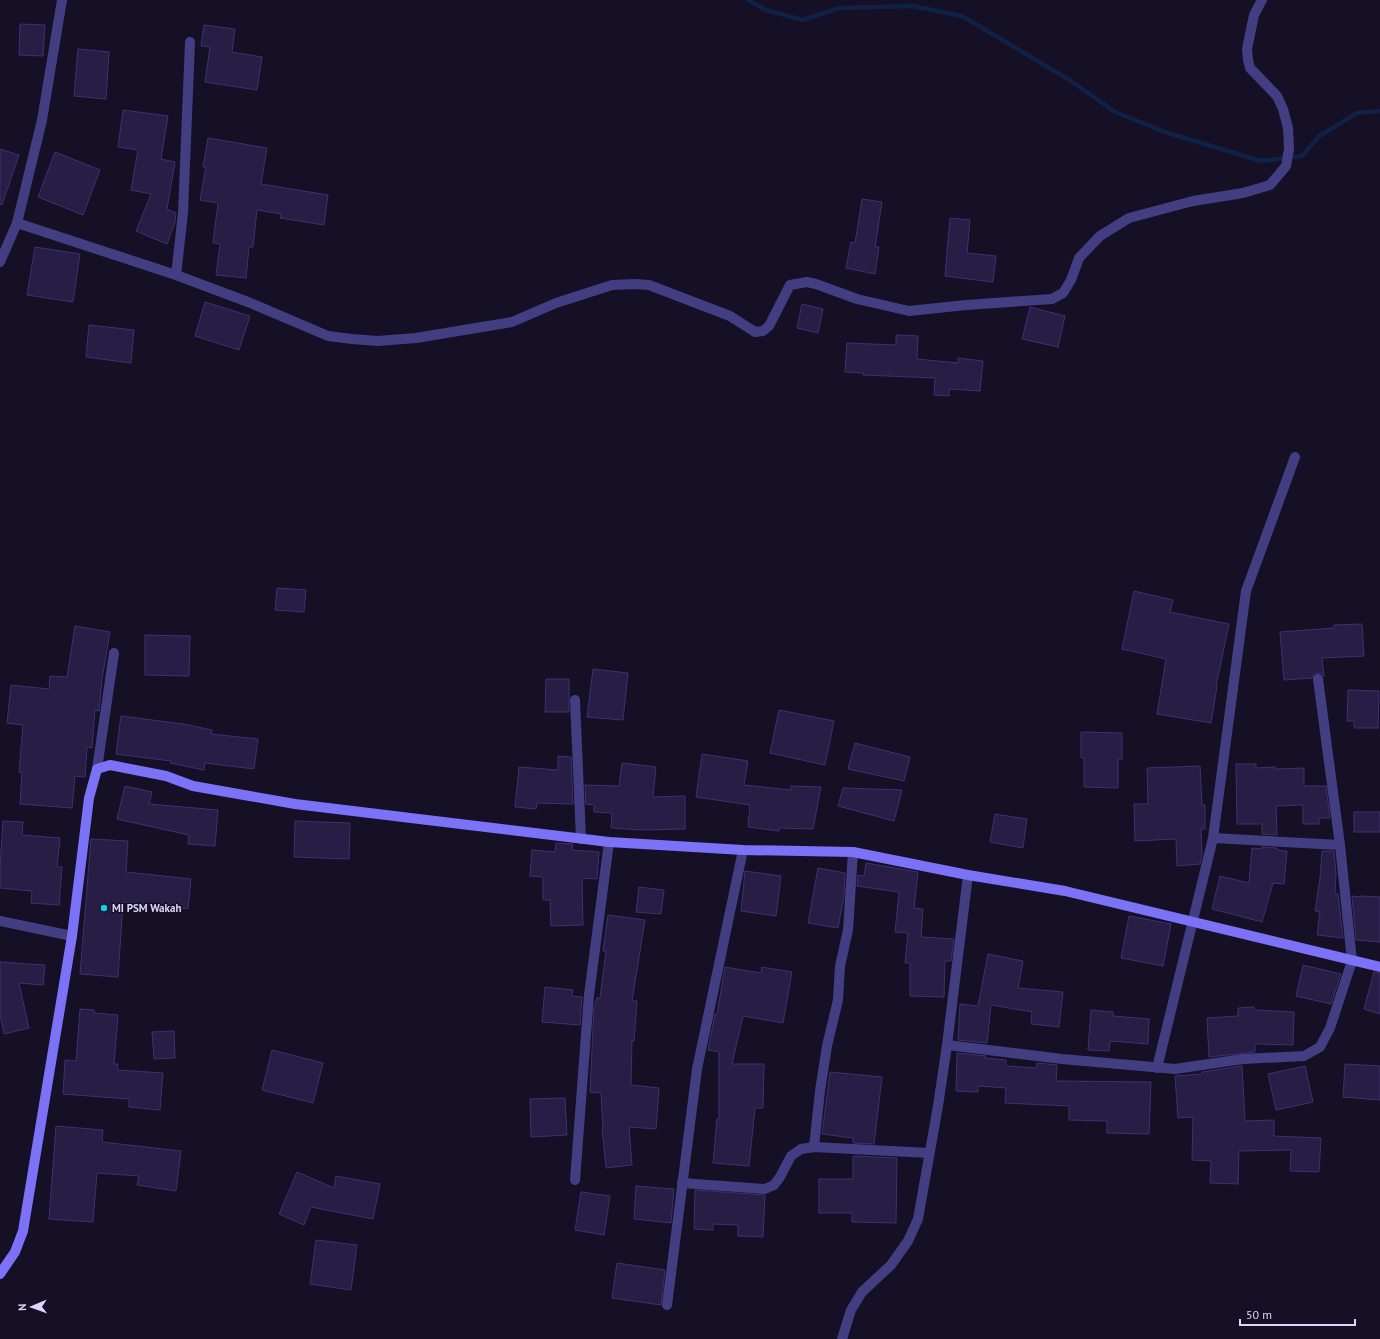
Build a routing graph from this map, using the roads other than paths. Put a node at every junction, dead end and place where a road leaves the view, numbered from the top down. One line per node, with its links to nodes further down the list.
1 (62, 0): 4 (street)
2 (1262, 0): 6 (street)
3 (190, 42): 6 (street)
4 (17, 223): 5 (street); 6 (street)
5 (0, 262)
6 (176, 275)
7 (1295, 457): 12 (street)
8 (114, 653): 11 (street)
9 (1318, 679): 15 (street)
10 (575, 700): 13 (street)
11 (97, 769): 13 (street); 21 (street)
12 (1213, 838): 15 (street); 20 (street)
13 (581, 839): 14 (street)
14 (609, 842): 16 (street); 28 (street)
15 (1340, 845): 22 (street)
16 (743, 850): 17 (street); 29 (street)
17 (853, 852): 18 (street); 26 (street)
18 (968, 875): 20 (street); 24 (street)
19 (0, 921): 21 (street)
20 (1193, 923): 22 (street); 25 (street)
21 (72, 936): 30 (street)
22 (1352, 961): 23 (street); 25 (street)
23 (1380, 967)
24 (947, 1045): 25 (street); 27 (street)
25 (1156, 1068)
26 (814, 1147): 27 (street); 29 (street)
27 (929, 1153): 32 (street)
28 (575, 1180)
29 (682, 1183): 31 (street)
30 (0, 1274)
31 (668, 1306)
32 (842, 1339)

